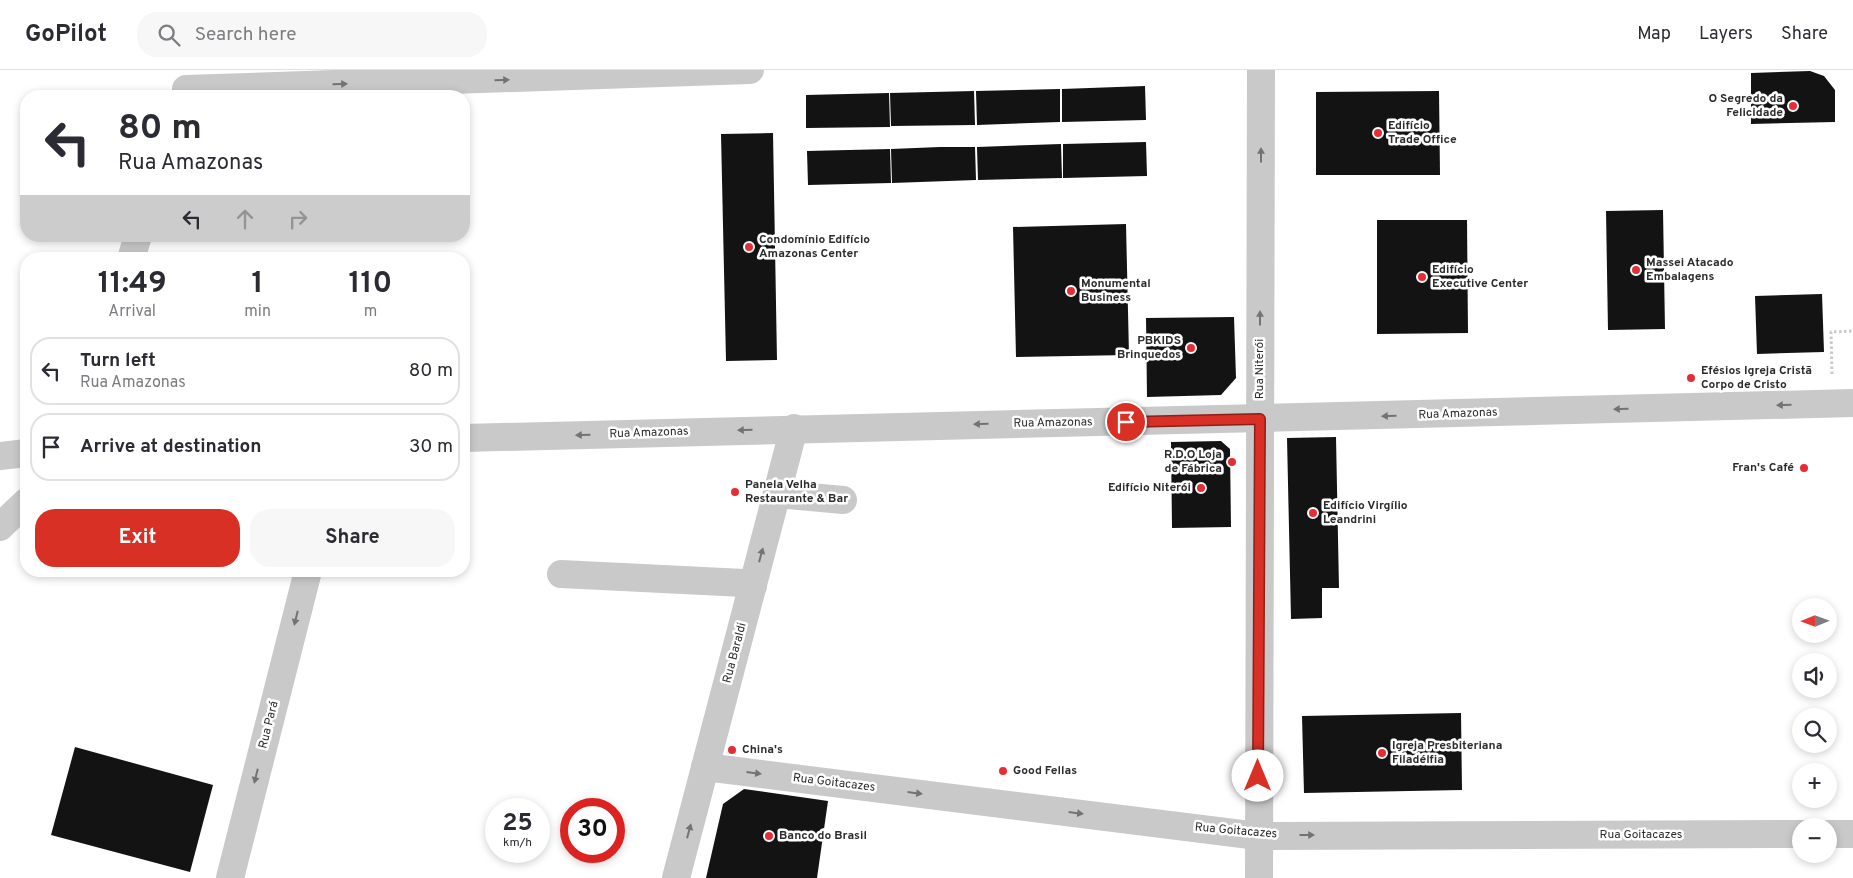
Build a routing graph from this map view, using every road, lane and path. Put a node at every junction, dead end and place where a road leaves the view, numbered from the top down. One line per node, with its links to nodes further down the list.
1 (750, 70): 3 (street, one-way to 1)
2 (1261, 70): 6 (street, Rua Niterói, one-way to 2)
3 (187, 85)
4 (1853, 331): 5 (path)
5 (1843, 403): 6 (street, Rua Amazonas, one-way to 6)
6 (1260, 419): 7 (street, Rua Amazonas, one-way to 7); 22 (street, Rua Niterói)
7 (794, 428): 8 (street, Rua Amazonas, one-way to 8); 11 (street, Rua Baraldi)
8 (470, 438)
9 (20, 454): 10 (street)
10 (0, 456)
11 (777, 494): 12 (street); 17 (street, Rua Baraldi, one-way to 11)
12 (843, 500)
13 (20, 508): 14 (street)
14 (0, 527)
15 (561, 574): 17 (street)
16 (306, 577): 23 (street, Rua Pará, one-way to 23)
17 (753, 586): 18 (street, Rua Baraldi)
18 (705, 767): 22 (street, Rua Goitacazes, one-way to 22); 24 (street, Rua Baraldi, one-way to 18)
19 (1792, 834): 22 (street, Rua Goitacazes, one-way to 19)
20 (1837, 834): 21 (street)
21 (1853, 834)
22 (1258, 836): 25 (street, Rua Niterói)
23 (230, 878)
24 (676, 878)
25 (1259, 878)

